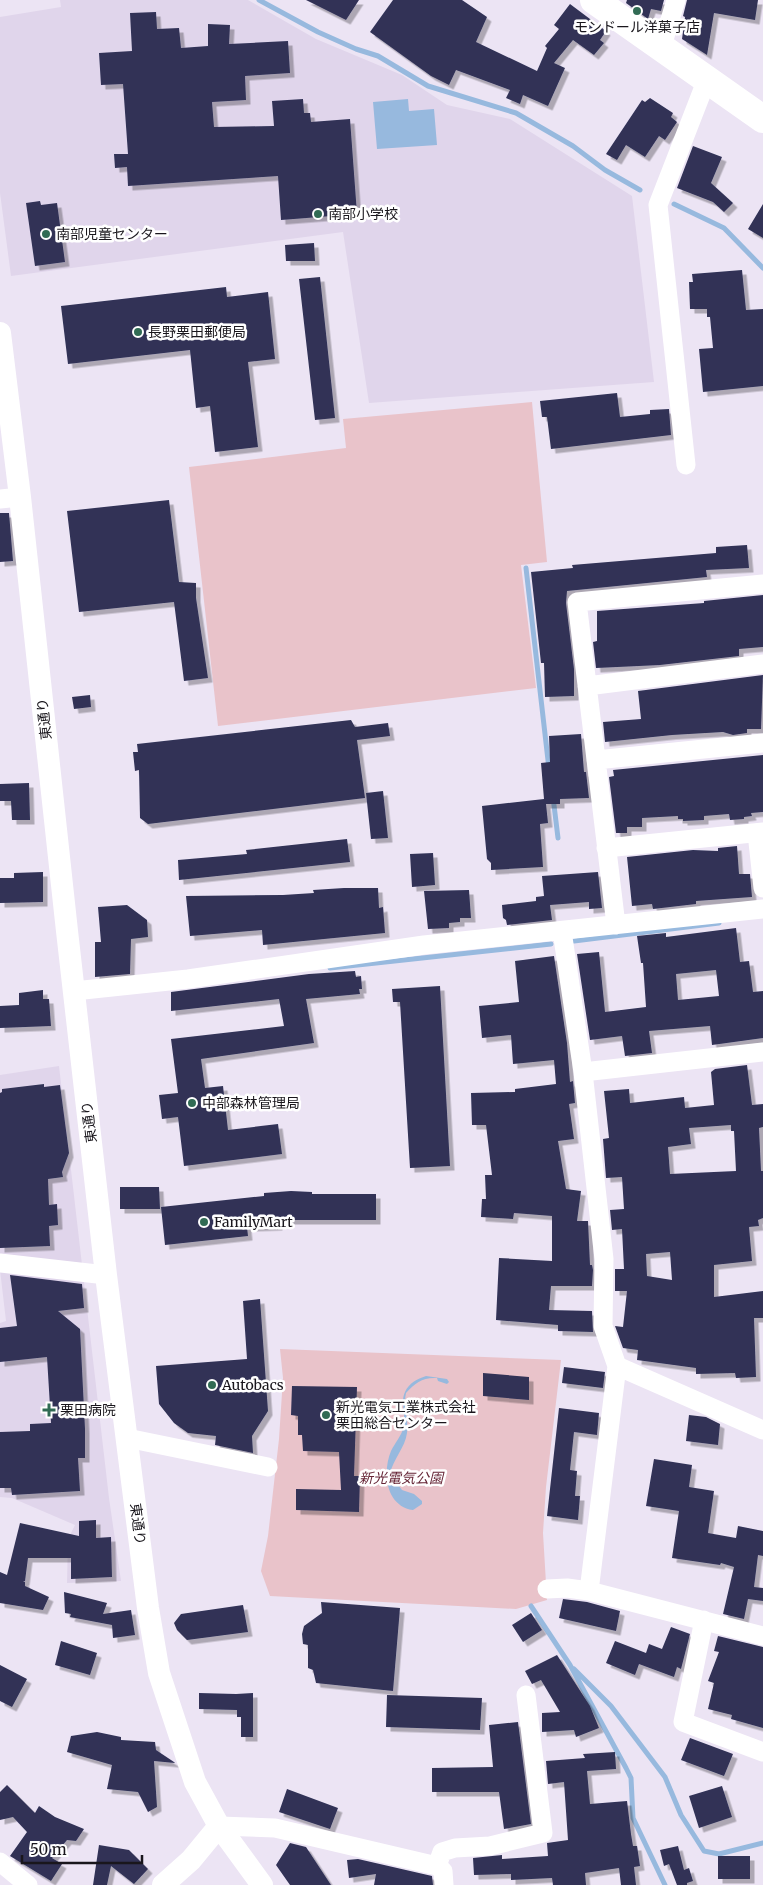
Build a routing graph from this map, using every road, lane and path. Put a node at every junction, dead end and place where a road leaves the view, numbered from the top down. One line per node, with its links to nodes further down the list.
1 (594, 0): 3 (main road)
2 (676, 0): 3 (street)
3 (662, 46): 4 (main road)
4 (707, 79): 5 (main road); 7 (street)
5 (763, 119)
6 (0, 333): 8 (street, 東通り)
7 (686, 465)
8 (10, 498): 20 (street, 東通り)
9 (763, 584): 11 (street)
10 (763, 664): 11 (street)
11 (587, 686): 13 (street)
12 (763, 743): 13 (street)
13 (596, 760): 15 (street)
14 (760, 832): 15 (street); 16 (street)
15 (606, 848): 18 (street)
16 (763, 888)
17 (763, 908): 18 (street)
18 (616, 925): 19 (street)
19 (562, 931): 20 (street); 22 (street)
20 (74, 992): 24 (street, 東通り)
21 (763, 1052): 22 (street)
22 (584, 1072): 25 (street)
23 (0, 1263): 24 (street)
24 (106, 1275): 27 (street, 東通り)
25 (617, 1366): 26 (street); 30 (street)
26 (763, 1430)
27 (127, 1438): 28 (street); 35 (street, 東通り)
28 (268, 1467)
29 (547, 1588): 30 (street)
30 (589, 1591): 31 (street)
31 (704, 1620): 32 (street); 34 (street)
32 (763, 1636)
33 (526, 1695): 37 (street)
34 (763, 1752)
35 (219, 1826): 37 (street); 39 (street); 40 (street, 東通り)
36 (0, 1862): 38 (street)
37 (436, 1866): 41 (street)
38 (28, 1885)
39 (163, 1885)
40 (262, 1885)
41 (444, 1885)

